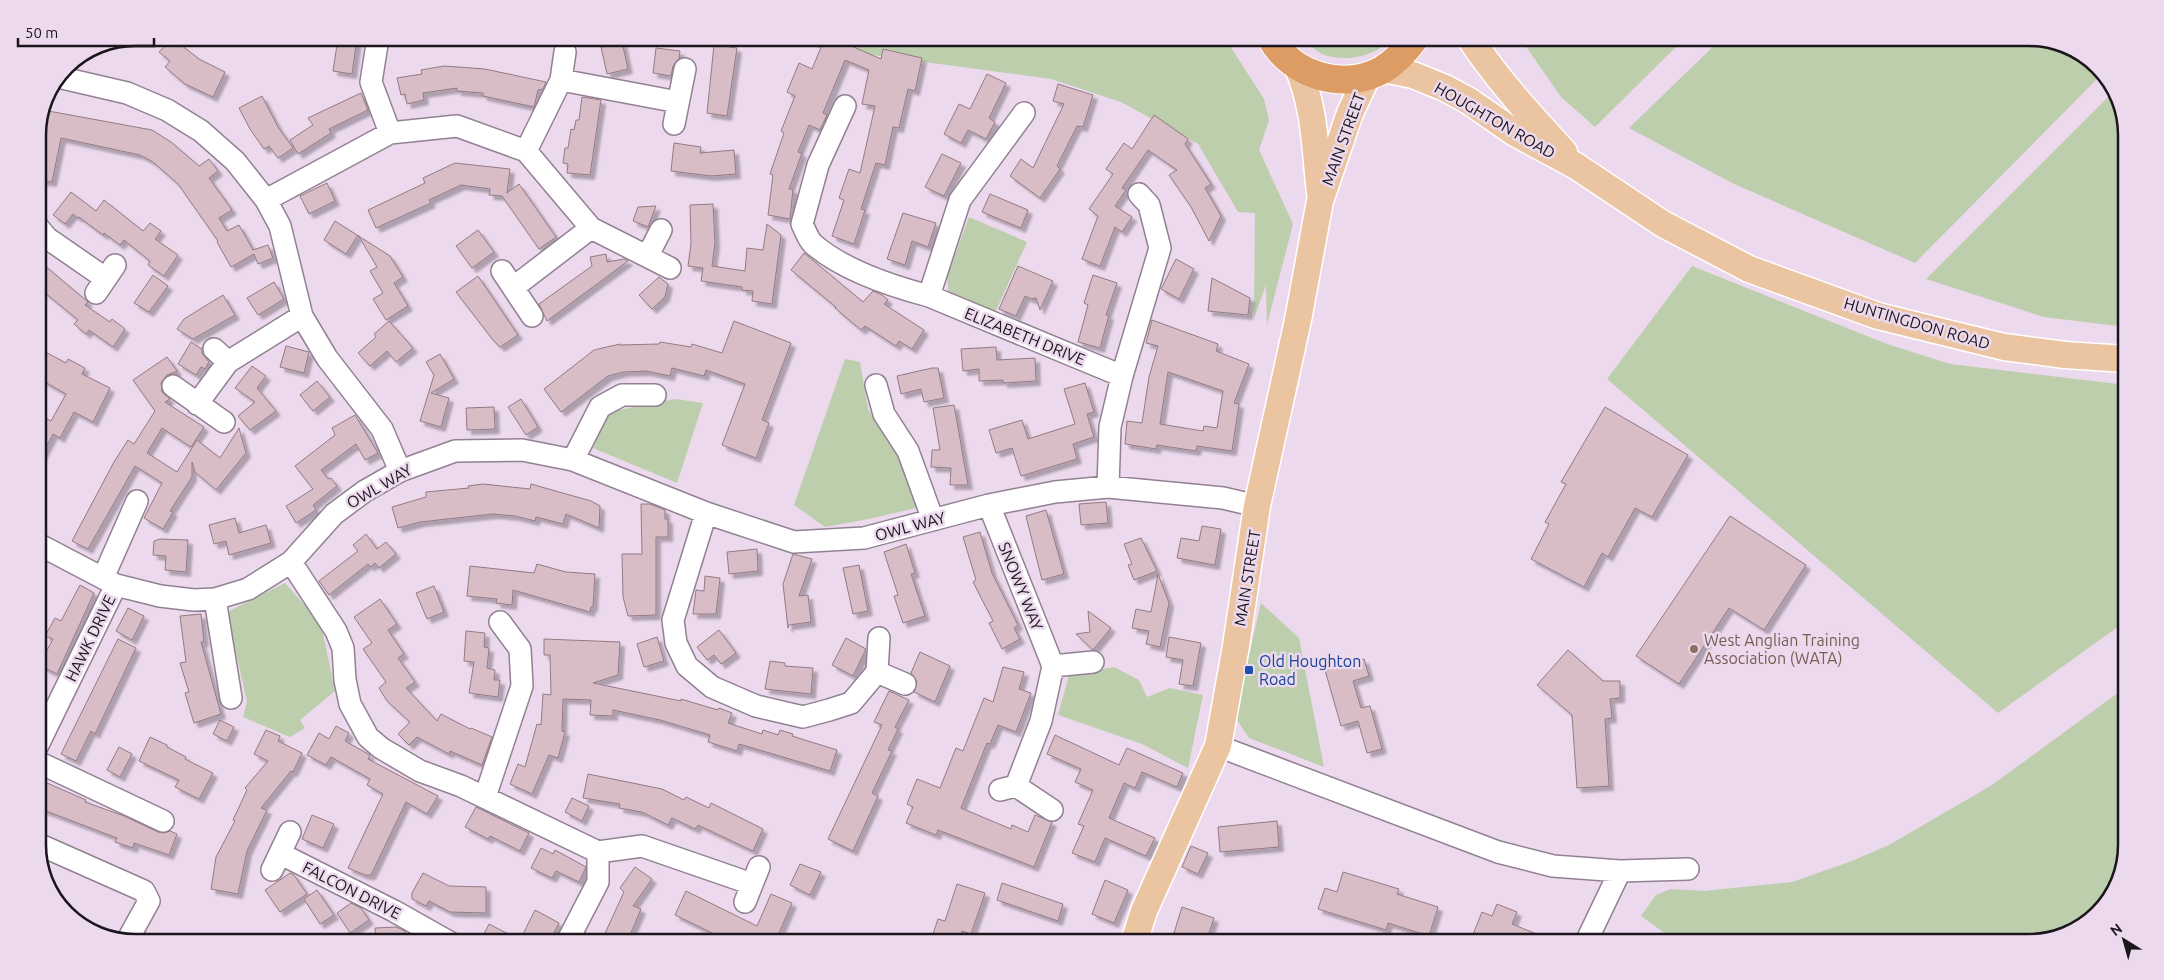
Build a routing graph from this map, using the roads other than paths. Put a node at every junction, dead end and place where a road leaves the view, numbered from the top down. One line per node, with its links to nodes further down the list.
1 (377, 46): 15 (street)
2 (1277, 46): 6 (highway)
3 (1409, 46): 8 (highway)
4 (1476, 46): 17 (main road, HOUGHTON ROAD)
5 (565, 52): 10 (street)
6 (1297, 66): 8 (highway); 20 (main road, MAIN STREET)
7 (685, 69): 11 (street)
8 (1375, 73): 17 (main road, HOUGHTON ROAD); 20 (main road, MAIN STREET)
9 (67, 79): 19 (street)
10 (561, 80): 11 (street); 16 (street)
11 (678, 102): 14 (street)
12 (845, 106): 28 (street, ELIZABETH DRIVE)
13 (1015, 119): 28 (street)
14 (674, 124)
15 (390, 133): 16 (street); 19 (street)
16 (526, 151): 22 (street)
17 (1576, 166): 21 (main road, HOUGHTON ROAD)
18 (1150, 198): 32 (street)
19 (266, 200): 29 (street)
20 (1320, 201): 43 (main road, MAIN STREET)
21 (1664, 224): 31 (main road, HUNTINGDON ROAD)
22 (591, 228): 25 (street); 30 (street)
23 (661, 230): 25 (street)
24 (46, 237): 27 (street)
25 (648, 255): 26 (street)
26 (670, 268)
27 (105, 279)
28 (929, 296): 32 (street, ELIZABETH DRIVE)
29 (302, 316): 36 (street); 39 (street)
30 (532, 316)
31 (2118, 358)
32 (1122, 376): 40 (street)
33 (173, 386): 36 (street)
34 (876, 386): 45 (street)
35 (655, 395): 38 (street)
36 (197, 404): 37 (street)
37 (224, 422)
38 (573, 460): 39 (street, OWL WAY); 44 (street, OWL WAY)
39 (400, 471): 47 (street, OWL WAY)
40 (1108, 487): 42 (street, OWL WAY); 43 (street, OWL WAY)
41 (137, 501): 48 (street)
42 (989, 505): 45 (street, OWL WAY); 53 (street, SNOWY WAY)
43 (1257, 506): 58 (main road, MAIN STREET)
44 (706, 513): 45 (street, OWL WAY); 54 (street)
45 (932, 520)
46 (46, 548): 48 (street, OWL WAY)
47 (291, 562): 49 (street, OWL WAY); 60 (street)
48 (110, 582): 49 (street, OWL WAY); 57 (street, HAWK DRIVE)
49 (215, 599): 56 (street)
50 (500, 622): 60 (street)
51 (879, 638): 54 (street)
52 (1093, 662): 53 (street)
53 (1053, 666): 61 (street)
54 (876, 672): 55 (street)
55 (906, 684)
56 (231, 698)
57 (46, 727)
58 (1218, 746): 67 (street); 72 (main road, MAIN STREET)
59 (46, 766): 62 (street)
60 (485, 797): 65 (street)
61 (1052, 810)
62 (164, 821)
63 (290, 832): 70 (street, FALCON DRIVE)
64 (46, 848): 69 (street)
65 (598, 852): 68 (street); 71 (street)
66 (1688, 870): 67 (street)
67 (1620, 871): 73 (street)
68 (752, 885)
69 (131, 934)
70 (435, 934)
71 (571, 934)
72 (1137, 934)
73 (1590, 934)

